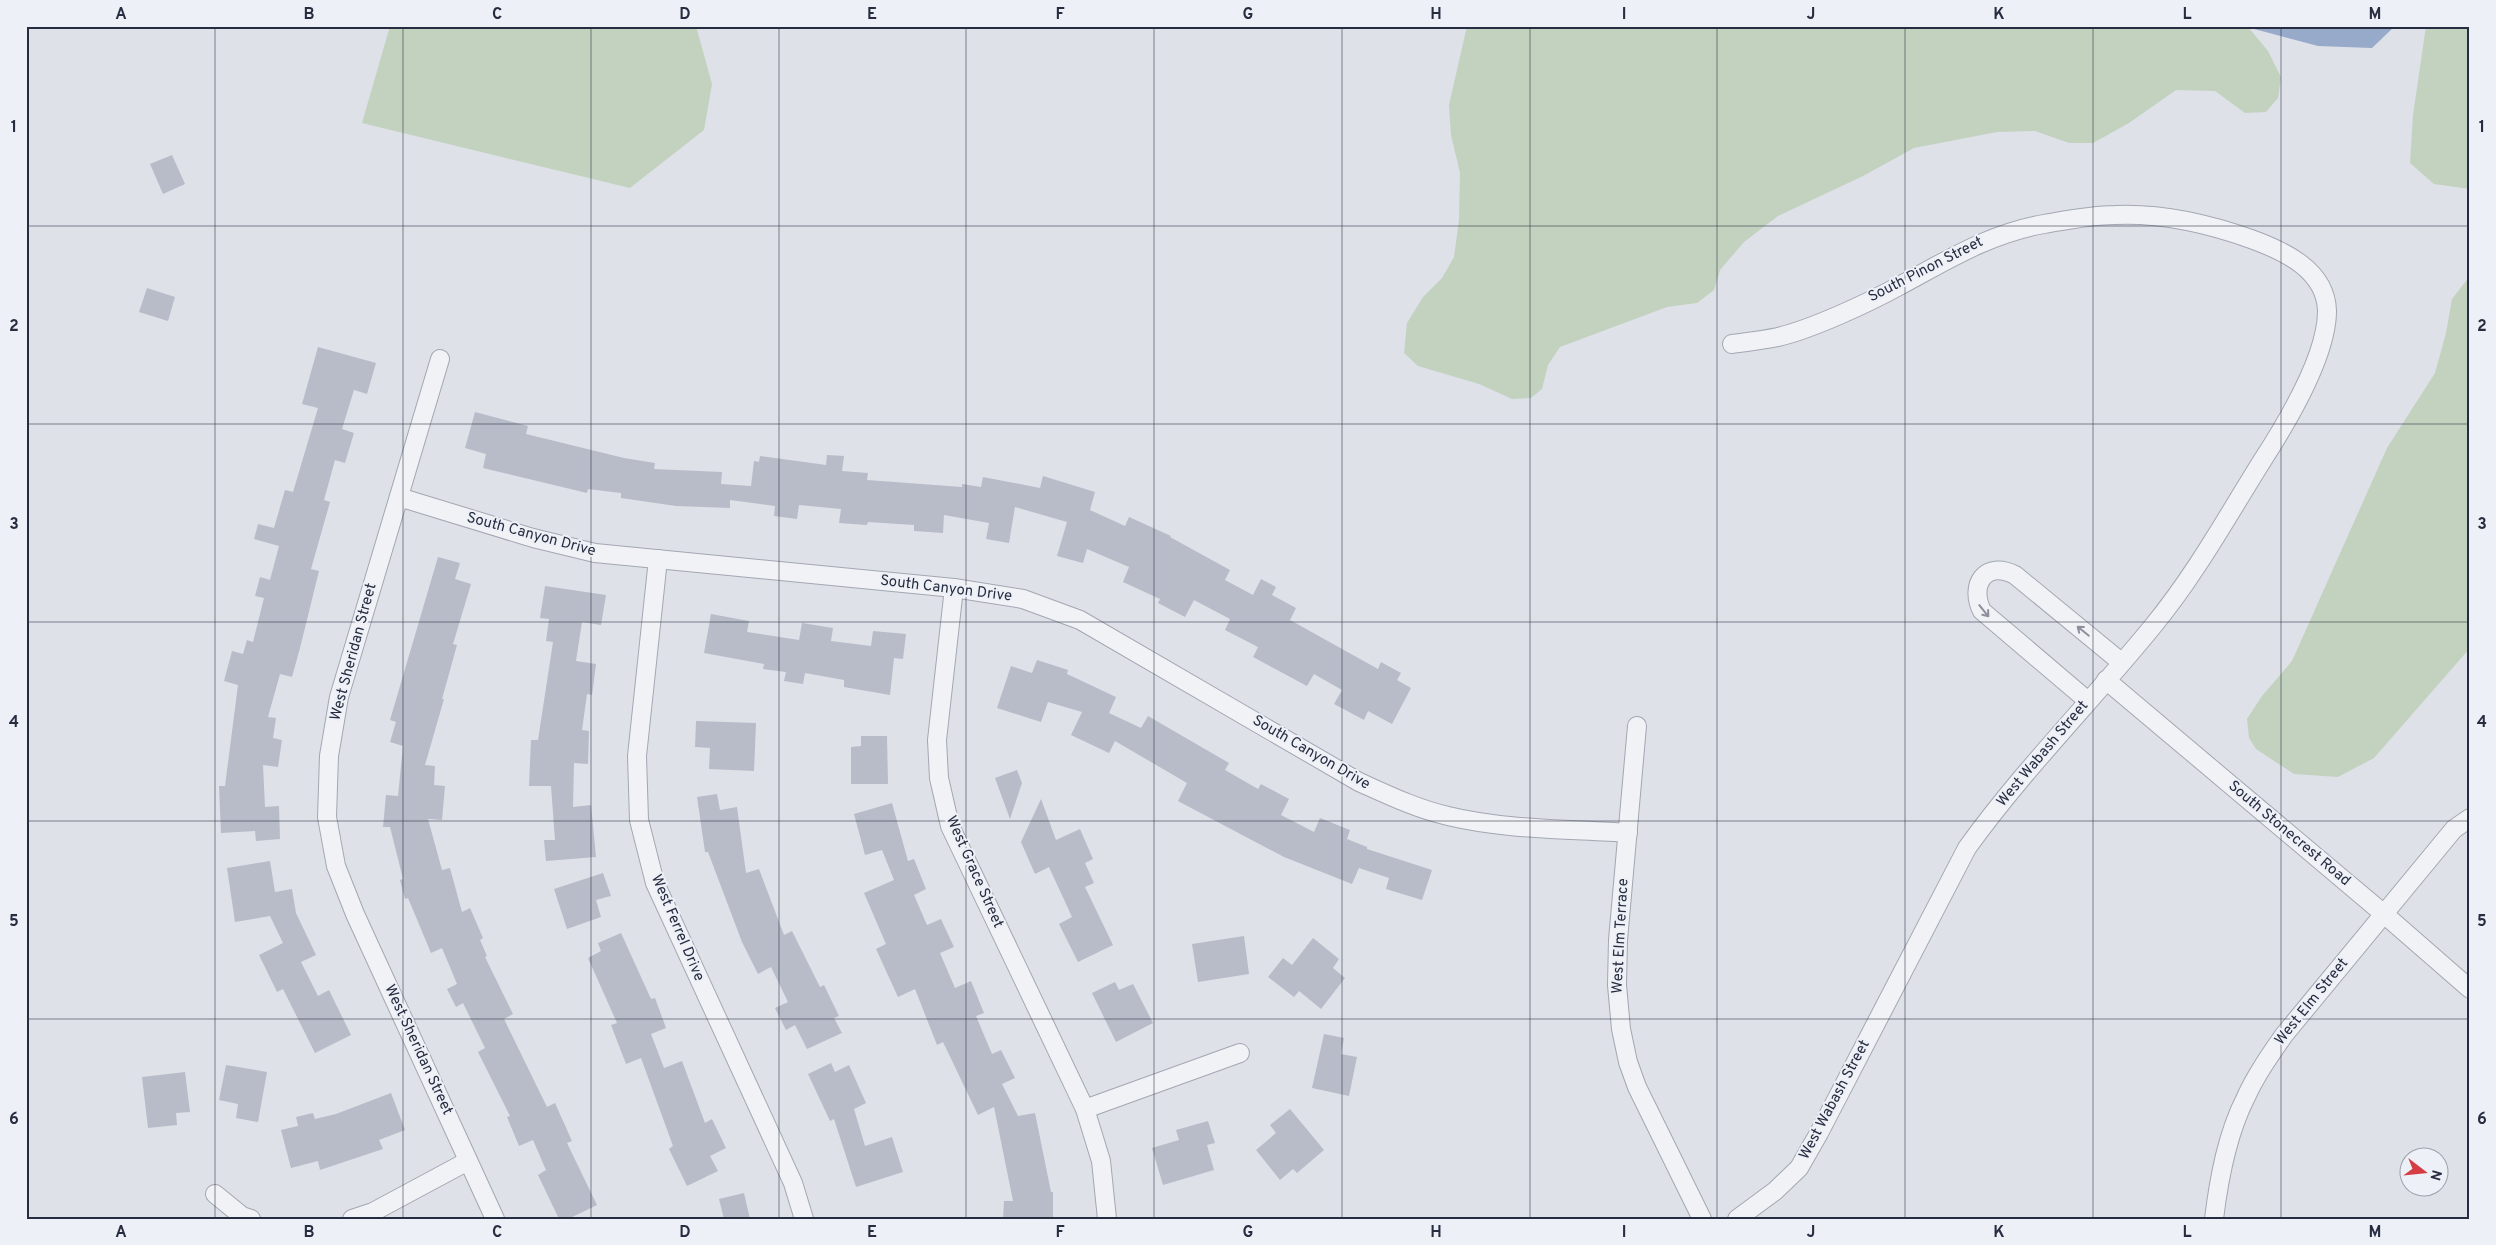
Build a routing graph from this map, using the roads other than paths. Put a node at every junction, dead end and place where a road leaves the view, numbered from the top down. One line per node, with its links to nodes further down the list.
1 (2318, 282): 2 (street, South Pinon Street); 7 (street, West Wabash Street)
2 (1732, 344)
3 (440, 359): 4 (street, West Sheridan Street)
4 (399, 497): 5 (street, South Canyon Drive); 17 (street, West Sheridan Street)
5 (658, 559): 6 (street, South Canyon Drive); 22 (street, West Ferrel Drive)
6 (954, 588): 12 (street, South Canyon Drive); 16 (street, West Grace Street)
7 (2121, 662): 8 (street, West Wabash Street); 9 (street, one-way to 9)
8 (2106, 680): 9 (street, West Wabash Street); 13 (street, South Stonecrest Road)
9 (2088, 701): 25 (street, West Wabash Street)
10 (1637, 726): 12 (street, West Elm Terrace)
11 (2470, 818): 13 (street, West Elm Street)
12 (1628, 833): 24 (street, West Elm Terrace)
13 (2384, 914): 14 (street, South Stonecrest Road); 26 (street, West Elm Street)
14 (2470, 990)
15 (1240, 1052): 16 (street)
16 (1085, 1109): 23 (street, West Grace Street)
17 (468, 1161): 20 (street); 21 (street, West Sheridan Street)
18 (215, 1194): 19 (street)
19 (251, 1219)
20 (352, 1219)
21 (495, 1219)
22 (804, 1219)
23 (1107, 1219)
24 (1702, 1219)
25 (1737, 1219)
26 (2214, 1219)

